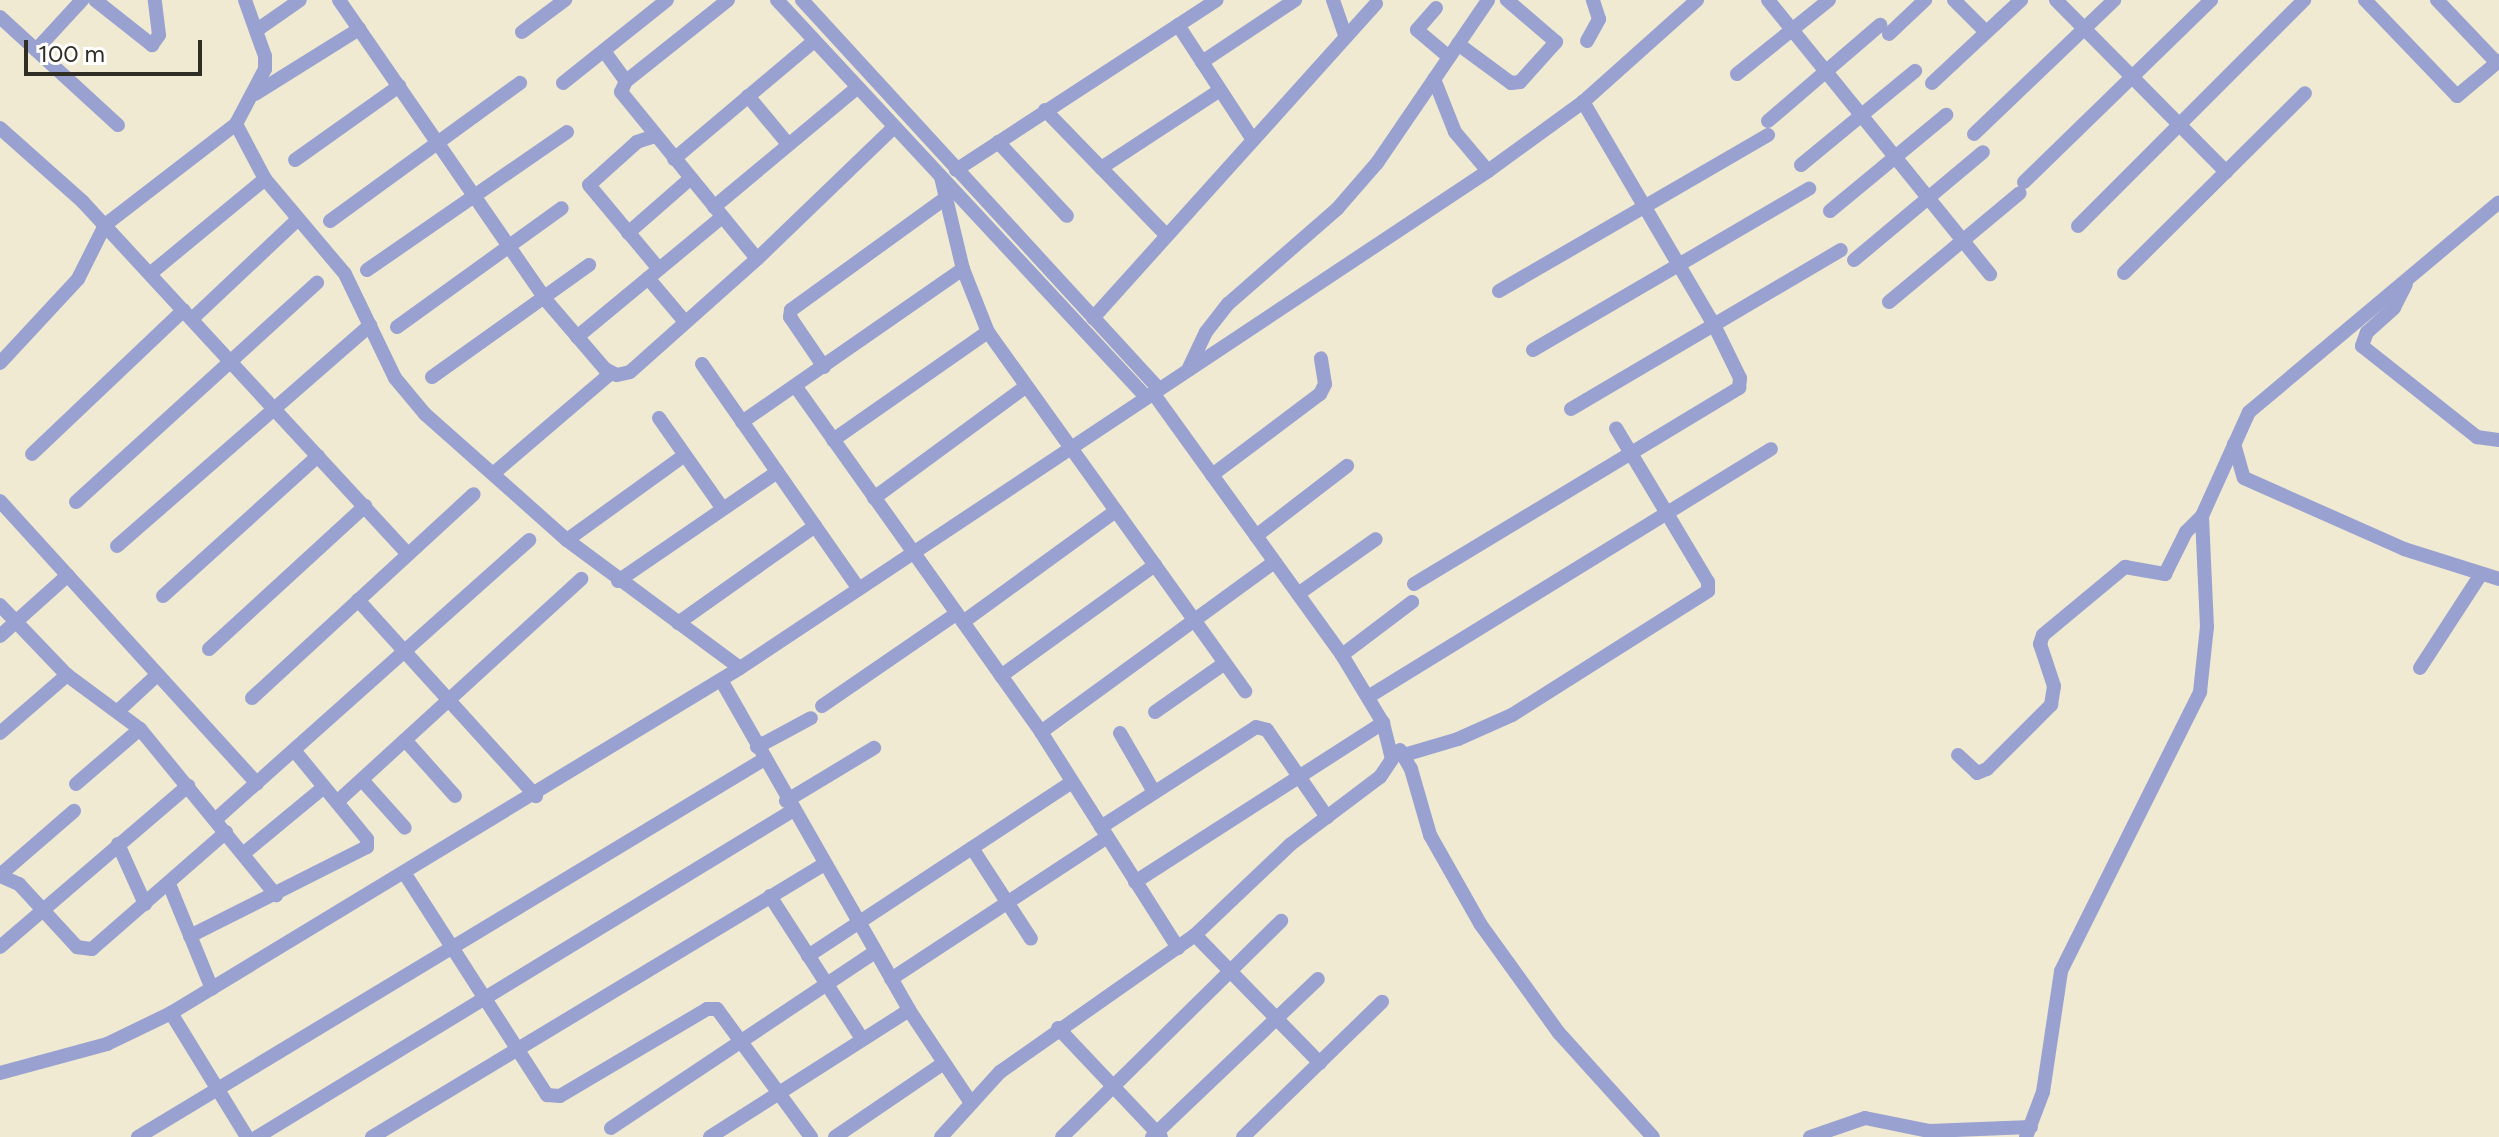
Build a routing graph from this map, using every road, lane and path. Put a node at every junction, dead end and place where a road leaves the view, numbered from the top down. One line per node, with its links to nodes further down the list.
1 (82, 0): 43 (street)
2 (95, 0): 3 (street)
3 (155, 0)
4 (245, 0): 36 (street)
5 (300, 0): 36 (street)
6 (339, 0): 35 (street)
7 (565, 0): 38 (street)
8 (667, 0): 44 (street)
9 (728, 0): 53 (street)
10 (777, 0): 41 (street)
11 (802, 0): 85 (street)
12 (1217, 0): 33 (street)
13 (1295, 0): 46 (street)
14 (1333, 0): 40 (street)
15 (1488, 0): 45 (street)
16 (1507, 0): 45 (street)
17 (1593, 0): 42 (street)
18 (1768, 0): 37 (street)
19 (1829, 0): 37 (street)
20 (1925, 0): 49 (street)
21 (1954, 0): 39 (street)
22 (2021, 0): 39 (street)
23 (2056, 0): 34 (street)
24 (2114, 0): 34 (street)
25 (2211, 0): 51 (street)
26 (2304, 0): 68 (street)
27 (2365, 0): 47 (street)
28 (2437, 0): 47 (street)
29 (1690, 2): 63 (street)
30 (1376, 4): 40 (street)
31 (1436, 8): 45 (street)
32 (0, 17): 43 (street)
33 (1178, 25): 46 (street); 64 (street)
34 (2084, 28): 51 (street); 73 (street)
35 (359, 29): 57 (street); 61 (street)
36 (257, 30): 61 (street)
37 (1792, 30): 49 (street); 50 (street)
38 (522, 32)
39 (1986, 32): 56 (street)
40 (1346, 37): 75 (street)
41 (814, 41): 58 (street); 62 (street)
42 (1587, 41)
43 (36, 50): 69 (street)
44 (604, 51): 53 (street); 55 (street)
45 (1453, 51): 52 (street)
46 (1202, 62): 59 (street)
47 (2498, 62)
48 (1915, 71): 65 (street)
49 (1827, 72): 65 (street); 96 (street)
50 (1737, 74)
51 (2132, 77): 68 (street); 107 (street)
52 (1434, 79): 86 (street); 139 (street)
53 (626, 81): 74 (street)
54 (520, 83): 76 (street)
55 (563, 83)
56 (1932, 83)
57 (399, 86): 76 (street); 82 (street)
58 (857, 88): 70 (street); 78 (street)
59 (1220, 90): 75 (street); 84 (street)
60 (2305, 93): 87 (street)
61 (255, 94): 67 (street)
62 (748, 96): 78 (street); 81 (street)
63 (1583, 102): 86 (street); 96 (street)
64 (1045, 110): 77 (street); 84 (street)
65 (1861, 115): 80 (street); 83 (street)
66 (1946, 115): 80 (street)
67 (236, 124): 89 (street); 103 (street)
68 (2178, 124): 87 (street); 104 (street)
69 (118, 125)
70 (894, 127): 88 (street); 110 (street)
71 (0, 128): 103 (street)
72 (567, 132): 92 (street)
73 (1974, 134)
74 (655, 136): 81 (street); 105 (street)
75 (1253, 140): 106 (street)
76 (438, 142): 92 (street); 102 (street)
77 (998, 142): 85 (street); 100 (street)
78 (788, 144): 99 (street)
79 (1983, 152): 94 (street)
80 (1895, 157): 94 (street); 98 (street)
81 (674, 159): 90 (street)
82 (295, 160)
83 (1801, 165)
84 (1101, 168): 106 (street)
85 (956, 170): 126 (street)
86 (1488, 171): 139 (street)
87 (2226, 172): 117 (street)
88 (941, 177): 93 (street); 144 (street)
89 (265, 179): 101 (street); 116 (street)
90 (690, 179): 99 (street); 105 (street)
91 (1809, 189): 113 (street)
92 (474, 195): 108 (street); 115 (street)
93 (946, 198): 114 (street); 138 (street)
94 (1930, 200): 107 (street); 111 (street)
95 (2499, 202): 120 (street)
96 (1645, 206): 113 (street); 122 (street)
97 (562, 208): 108 (street)
98 (1830, 211)
99 (718, 212): 110 (street); 118 (street)
100 (1067, 216)
101 (298, 219): 125 (street); 128 (street)
102 (330, 221)
103 (105, 225): 116 (street); 136 (street)
104 (2078, 226)
105 (628, 233): 118 (street)
106 (1167, 236): 126 (street)
107 (1964, 241): 119 (street); 124 (street)
108 (509, 246): 123 (street); 130 (street)
109 (1841, 250): 129 (street)
110 (757, 259): 127 (street)
111 (1854, 260)
112 (589, 265): 123 (street)
113 (1679, 266): 129 (street); 133 (street)
114 (963, 269): 131 (street); 138 (street)
115 (367, 270)
116 (151, 273): 125 (street)
117 (2124, 273)
118 (654, 274): 127 (street); 132 (street)
119 (1990, 274)
120 (2409, 278): 151 (street); 152 (street)
121 (317, 283): 135 (street)
122 (1499, 291)
123 (545, 299): 132 (street); 141 (street)
124 (1889, 302)
125 (188, 315): 135 (street); 155 (street)
126 (1093, 318): 144 (street)
127 (685, 322): 140 (street)
128 (370, 325): 145 (street); 161 (street)
129 (1714, 325): 146 (street); 156 (street)
130 (397, 327)
131 (988, 332): 143 (street); 150 (street)
132 (577, 337): 140 (street)
133 (1533, 350)
134 (1321, 358): 162 (street)
135 (231, 362): 145 (street); 166 (street)
136 (0, 363)
137 (702, 364): 148 (street)
138 (824, 367): 142 (street)
139 (1188, 370): 144 (street)
140 (611, 373): 161 (street)
141 (432, 377)
142 (796, 387): 148 (street); 150 (street)
143 (1025, 387): 153 (street); 164 (street)
144 (1152, 393): 153 (street); 162 (street)
145 (272, 407): 158 (street); 177 (street)
146 (1571, 409)
147 (659, 418): 157 (street)
148 (742, 422): 160 (street)
149 (1616, 428): 156 (street)
150 (833, 440): 164 (street)
151 (2499, 440)
152 (2234, 443): 171 (street); 182 (street)
153 (1070, 447): 169 (street); 178 (street)
154 (1771, 449): 170 (street)
155 (32, 454)
156 (1632, 454): 170 (street); 187 (street)
157 (685, 455): 168 (street); 176 (street)
158 (318, 456): 167 (street); 190 (street)
159 (1347, 466): 173 (street)
160 (777, 472): 168 (street); 172 (street)
161 (494, 473): 176 (street)
162 (1212, 475): 173 (street)
163 (474, 494): 179 (street)
164 (874, 498): 178 (street)
165 (0, 501): 183 (street)
166 (76, 502)
167 (365, 506): 179 (street); 199 (street)
168 (723, 509): 186 (street)
169 (1116, 511): 181 (street); 194 (street)
170 (1666, 512): 210 (street); 227 (street)
171 (2202, 516): 226 (street); 291 (street)
172 (815, 526): 188 (street); 197 (street)
173 (1256, 536): 180 (street)
174 (1376, 539): 189 (street)
175 (529, 540): 200 (street)
176 (567, 540): 186 (street)
177 (117, 546)
178 (912, 553): 188 (street); 194 (street)
179 (408, 554): 191 (street)
180 (1274, 562): 189 (street); 196 (street)
181 (1155, 565): 196 (street); 207 (street)
182 (2481, 574): 185 (street); 204 (street)
183 (68, 575): 195 (street); 206 (street)
184 (581, 579): 212 (street)
185 (2499, 579)
186 (618, 581): 197 (street)
187 (1414, 584)
188 (859, 589): 203 (street)
189 (1298, 594): 201 (street)
190 (163, 596)
191 (358, 600): 200 (street); 211 (street)
192 (1412, 602): 201 (street)
193 (0, 605): 195 (street)
194 (960, 618): 207 (street); 213 (street)
195 (16, 622): 198 (street); 205 (street)
196 (1195, 622): 202 (street); 219 (street)
197 (678, 623): 203 (street)
198 (0, 636)
199 (209, 649)
200 (403, 652): 212 (street); 224 (street)
201 (1342, 655): 210 (street)
202 (1225, 663): 209 (street); 215 (street)
203 (740, 668): 208 (street)
204 (2420, 668)
205 (67, 675): 214 (street); 220 (street)
206 (157, 675): 214 (street); 231 (street)
207 (1001, 676): 219 (street)
208 (721, 680): 225 (street); 237 (street)
209 (1245, 691)
210 (1368, 697): 218 (street)
211 (252, 698)
212 (448, 701): 222 (street); 237 (street)
213 (822, 706)
214 (118, 711): 217 (street)
215 (1155, 712)
216 (811, 718): 225 (street)
217 (140, 729): 232 (street); 233 (street)
218 (1385, 730): 227 (street); 228 (street); 241 (street)
219 (1041, 732): 230 (street)
220 (0, 733)
221 (1120, 733): 235 (street)
222 (405, 740): 229 (street); 236 (street)
223 (874, 748): 239 (street)
224 (294, 750): 231 (street); 234 (street)
225 (760, 754): 239 (street); 265 (street)
226 (1958, 755)
227 (1408, 762): 303 (street)
228 (1300, 778): 235 (street); 241 (street); 252 (street)
229 (362, 780): 238 (street); 243 (street)
230 (1072, 782): 245 (street); 247 (street)
231 (257, 783): 242 (street)
232 (76, 784)
233 (188, 786): 242 (street); 246 (street)
234 (324, 787): 238 (street); 248 (street)
235 (1154, 792): 245 (street)
236 (455, 796)
237 (536, 796): 250 (street)
238 (337, 802): 254 (street)
239 (789, 806): 249 (street); 274 (street)
240 (74, 811): 251 (street)
241 (1327, 817): 261 (street)
242 (215, 820): 244 (street)
243 (405, 828)
244 (226, 832): 248 (street); 253 (street)
245 (1104, 832): 252 (street); 256 (street)
246 (118, 844): 257 (street); 258 (street)
247 (972, 848): 256 (street); 260 (street)
248 (243, 854): 254 (street)
249 (823, 865): 255 (street); 260 (street)
250 (405, 874): 265 (street); 273 (street)
251 (0, 875): 258 (street)
252 (1135, 882): 266 (street)
253 (169, 884): 257 (street); 262 (street)
254 (276, 895): 262 (street)
255 (770, 896): 268 (street); 282 (street)
256 (1007, 902): 263 (street); 270 (street)
257 (145, 904): 258 (street)
258 (42, 907): 264 (street)
259 (1281, 921): 269 (street)
260 (859, 924): 267 (street); 268 (street)
261 (1195, 935): 266 (street); 269 (street)
262 (190, 936): 273 (street)
263 (1031, 939)
264 (0, 947)
265 (451, 947): 274 (street); 287 (street)
266 (1178, 948): 279 (street)
267 (875, 952): 270 (street); 272 (street)
268 (808, 956): 272 (street)
269 (1229, 971): 278 (street); 286 (street)
270 (891, 979): 276 (street)
271 (1318, 979): 278 (street)
272 (826, 985): 280 (street); 281 (street)
273 (212, 989): 277 (street)
274 (483, 1000): 282 (street); 295 (street)
275 (1382, 1002): 283 (street)
276 (909, 1010): 280 (street); 284 (street)
277 (171, 1013): 285 (street); 287 (street)
278 (1276, 1019): 283 (street); 292 (street)
279 (1058, 1028): 286 (street); 289 (street)
280 (862, 1039): 288 (street)
281 (744, 1041): 282 (street); 288 (street); 290 (street)
282 (515, 1050): 296 (street)
283 (1320, 1063): 302 (street)
284 (941, 1065): 289 (street); 299 (street)
285 (0, 1073)
286 (1113, 1086): 292 (street); 301 (street)
287 (218, 1090): 293 (street); 294 (street)
288 (780, 1092): 297 (street); 298 (street)
289 (967, 1098): 300 (street)
290 (611, 1128)
291 (2028, 1133): 304 (street)
292 (1157, 1135)
293 (138, 1137)
294 (247, 1137)
295 (257, 1137)
296 (372, 1137)
297 (710, 1137)
298 (811, 1137)
299 (835, 1137)
300 (941, 1137)
301 (1062, 1137)
302 (1243, 1137)
303 (1653, 1137)
304 (1810, 1137)

